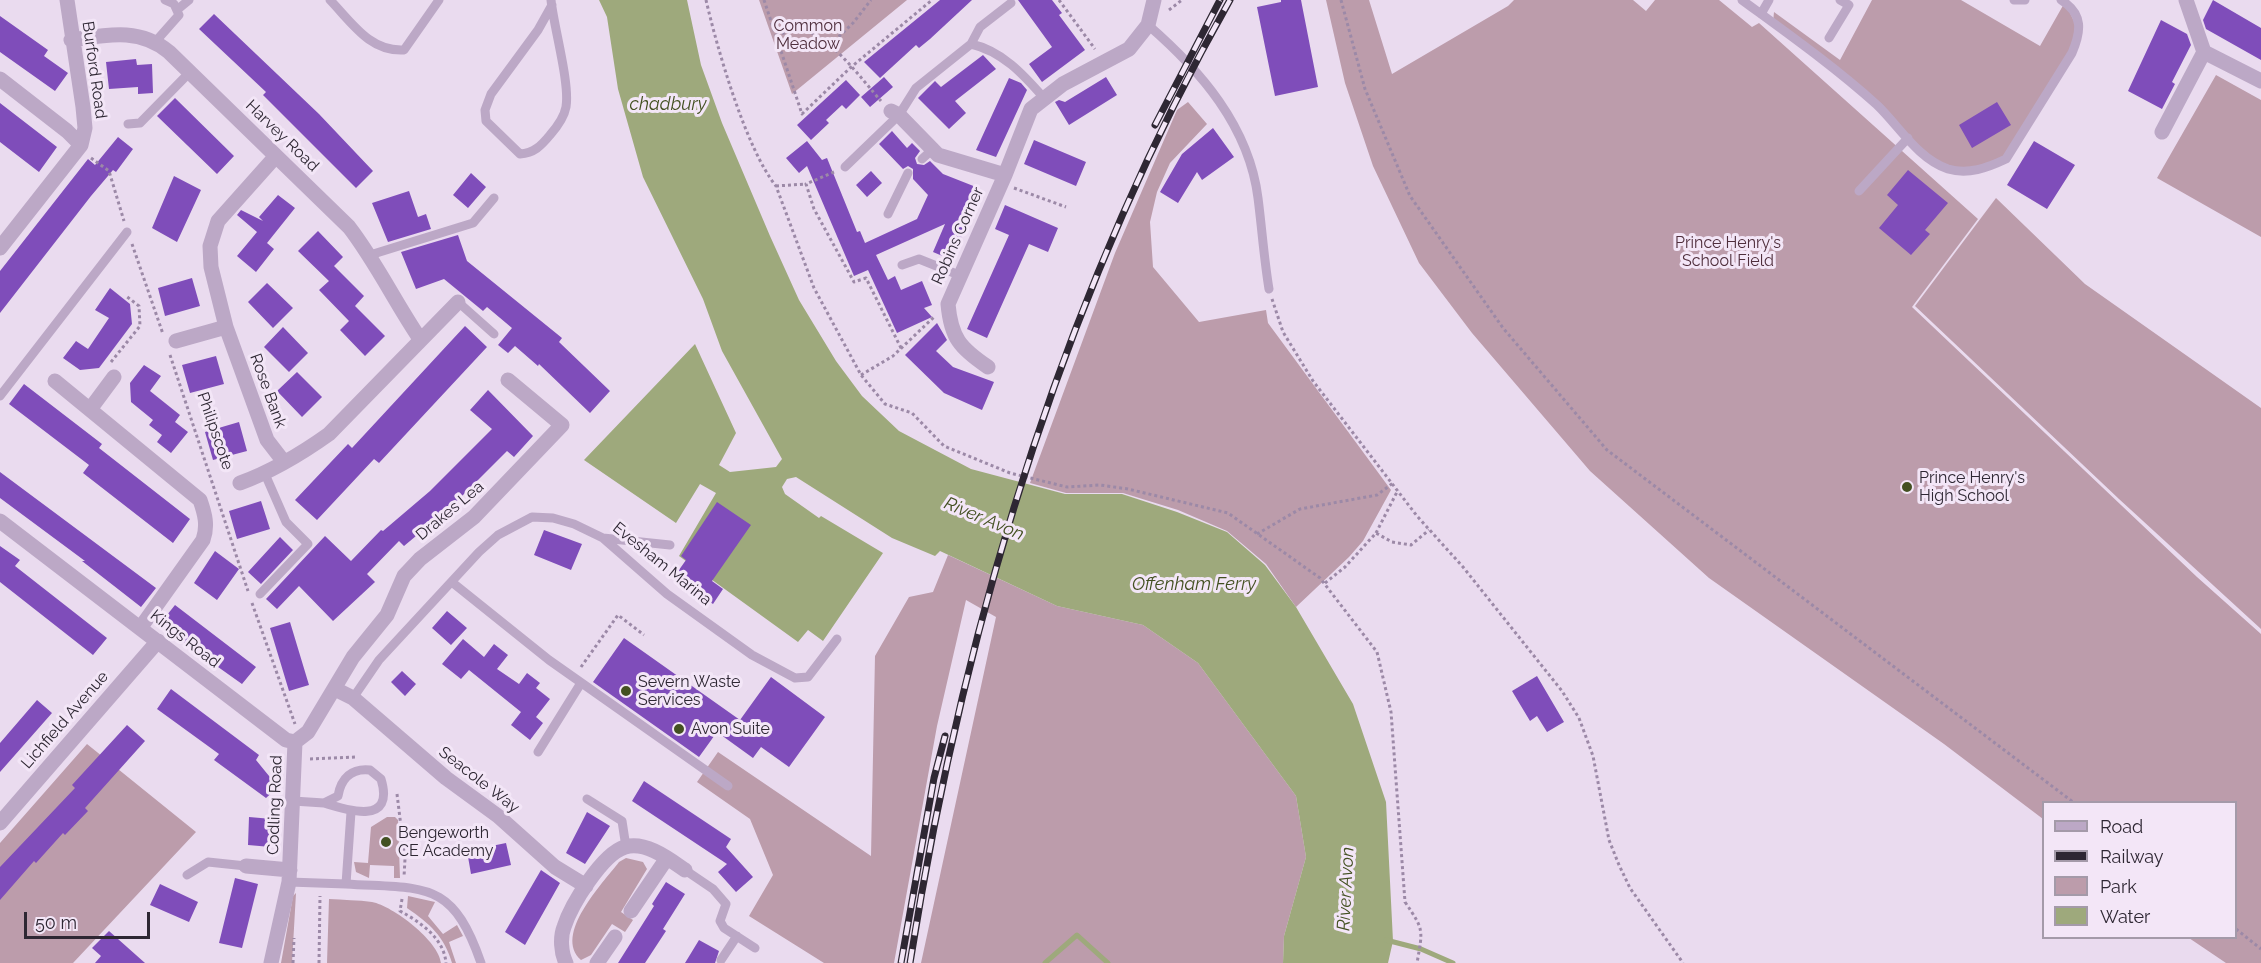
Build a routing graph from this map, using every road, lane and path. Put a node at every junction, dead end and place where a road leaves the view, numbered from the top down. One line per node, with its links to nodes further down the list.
1 (67, 0): 27 (street, Burford Road)
2 (165, 0): 22 (lane)
3 (189, 0): 22 (lane)
4 (330, 0): 5 (lane)
5 (439, 0)
6 (706, 0): 48 (path)
7 (764, 0): 25 (path)
8 (872, 0): 30 (path)
9 (932, 0): 33 (path)
10 (1059, 0): 32 (path)
11 (1154, 0): 24 (street)
12 (1341, 0): 104 (path)
13 (1742, 0): 23 (lane)
14 (1769, 0): 23 (lane)
15 (1840, 0): 26 (lane)
16 (2014, 0): 17 (lane)
17 (2025, 0)
18 (2061, 0): 41 (lane)
19 (551, 3): 19 (lane)
20 (1011, 3): 29 (lane)
21 (2187, 5): 31 (street)
22 (178, 9): 28 (lane)
23 (1761, 14): 41 (lane)
24 (1148, 25): 32 (street, Robins Corner); 58 (lane)
25 (776, 35): 30 (path); 33 (path)
26 (1829, 38)
27 (71, 40): 28 (street, Harvey Road); 42 (street, Burford Road)
28 (156, 41): 34 (street, Harvey Road)
29 (971, 44): 37 (lane); 38 (lane)
30 (830, 45): 33 (path)
31 (2204, 52): 36 (street); 40 (street)
32 (1104, 63): 37 (street, Robins Corner)
33 (850, 68): 38 (path)
34 (190, 72): 39 (lane); 43 (street, Harvey Road)
35 (0, 79): 42 (street)
36 (2261, 81)
37 (1044, 98): 46 (street, Robins Corner)
38 (895, 113): 44 (lane); 46 (street, Robins Corner)
39 (128, 124)
40 (2162, 132)
41 (1908, 138): 49 (lane)
42 (81, 145): 53 (path, Philipscote); 54 (street)
43 (276, 156): 55 (street, Harvey Road); 62 (street, Rose Bank)
44 (845, 167): 47 (path)
45 (908, 173): 52 (lane)
46 (1003, 179): 51 (path); 57 (street, Robins Corner)
47 (806, 184): 48 (path); 66 (path)
48 (776, 186): 68 (path)
49 (1859, 191)
50 (494, 198): 55 (lane)
51 (1066, 207)
52 (888, 214)
53 (127, 232): 65 (path, Philipscote); 72 (lane)
54 (0, 248)
55 (370, 255): 64 (street, Harvey Road)
56 (902, 265): 57 (lane)
57 (959, 275): 61 (street, Robins Corner)
58 (1269, 289): 77 (path)
59 (126, 296): 69 (path)
60 (458, 302): 63 (lane); 64 (street)
61 (948, 304): 66 (path); 67 (street, Robins Corner)
62 (226, 327): 65 (street); 74 (street, Rose Bank)
63 (494, 334)
64 (420, 339): 74 (street)
65 (170, 346): 96 (path, Philipscote)
66 (902, 348): 68 (path)
67 (988, 366)
68 (861, 375): 82 (path)
69 (114, 376): 73 (street)
70 (508, 380): 94 (street, Drakes Lea)
71 (56, 381): 73 (street)
72 (0, 396)
73 (91, 408): 88 (street)
74 (284, 462): 75 (street)
75 (266, 474): 76 (street); 87 (lane)
76 (240, 483)
77 (1393, 483): 78 (path); 82 (path)
78 (1398, 490): 80 (path); 81 (path)
79 (0, 521): 88 (street, Kings Road)
80 (1430, 530): 81 (path); 132 (path)
81 (1376, 533): 86 (path)
82 (1257, 534): 86 (path)
83 (603, 538): 84 (lane); 85 (lane, Evesham Marina); 90 (lane, Evesham Marina)
84 (670, 545)
85 (453, 583): 93 (lane); 95 (lane, Evesham Marina)
86 (1325, 584): 131 (path)
87 (260, 594)
88 (141, 627): 91 (street, Kings Road)
89 (644, 634): 92 (path)
90 (837, 639)
91 (158, 641): 96 (street, Kings Road); 107 (street, Lichfield Avenue)
92 (581, 666)
93 (581, 683): 97 (lane); 100 (lane)
94 (335, 688): 95 (street); 96 (street)
95 (353, 699): 116 (street, Seacole Way)
96 (299, 741): 103 (street, Codling Road)
97 (538, 752)
98 (363, 758): 99 (path)
99 (302, 759)
100 (728, 786)
101 (396, 787): 117 (path)
102 (587, 799): 108 (lane)
103 (293, 801): 105 (lane); 113 (street, Codling Road)
104 (2072, 801)
105 (324, 803): 106 (lane); 106 (lane)
106 (351, 812): 115 (lane)
107 (0, 823)
108 (626, 847): 109 (street); 116 (street)
109 (667, 858): 111 (street); 118 (street)
110 (246, 866): 112 (lane); 113 (street, Codling Road)
111 (685, 870): 120 (lane)
112 (187, 875)
113 (290, 876): 114 (lane); 125 (street, Codling Road)
114 (321, 883): 115 (lane); 126 (path)
115 (346, 884): 117 (lane)
116 (586, 886): 129 (street)
117 (403, 888): 127 (path); 128 (lane)
118 (631, 910)
119 (2237, 931): 123 (path)
120 (737, 936): 122 (lane); 124 (lane)
121 (615, 937): 130 (street)
122 (755, 948)
123 (2261, 949)
124 (722, 960)
125 (271, 963)
126 (318, 963)
127 (446, 963)
128 (481, 963)
129 (566, 963)
130 (597, 963)
131 (1417, 963)
132 (1683, 963)

